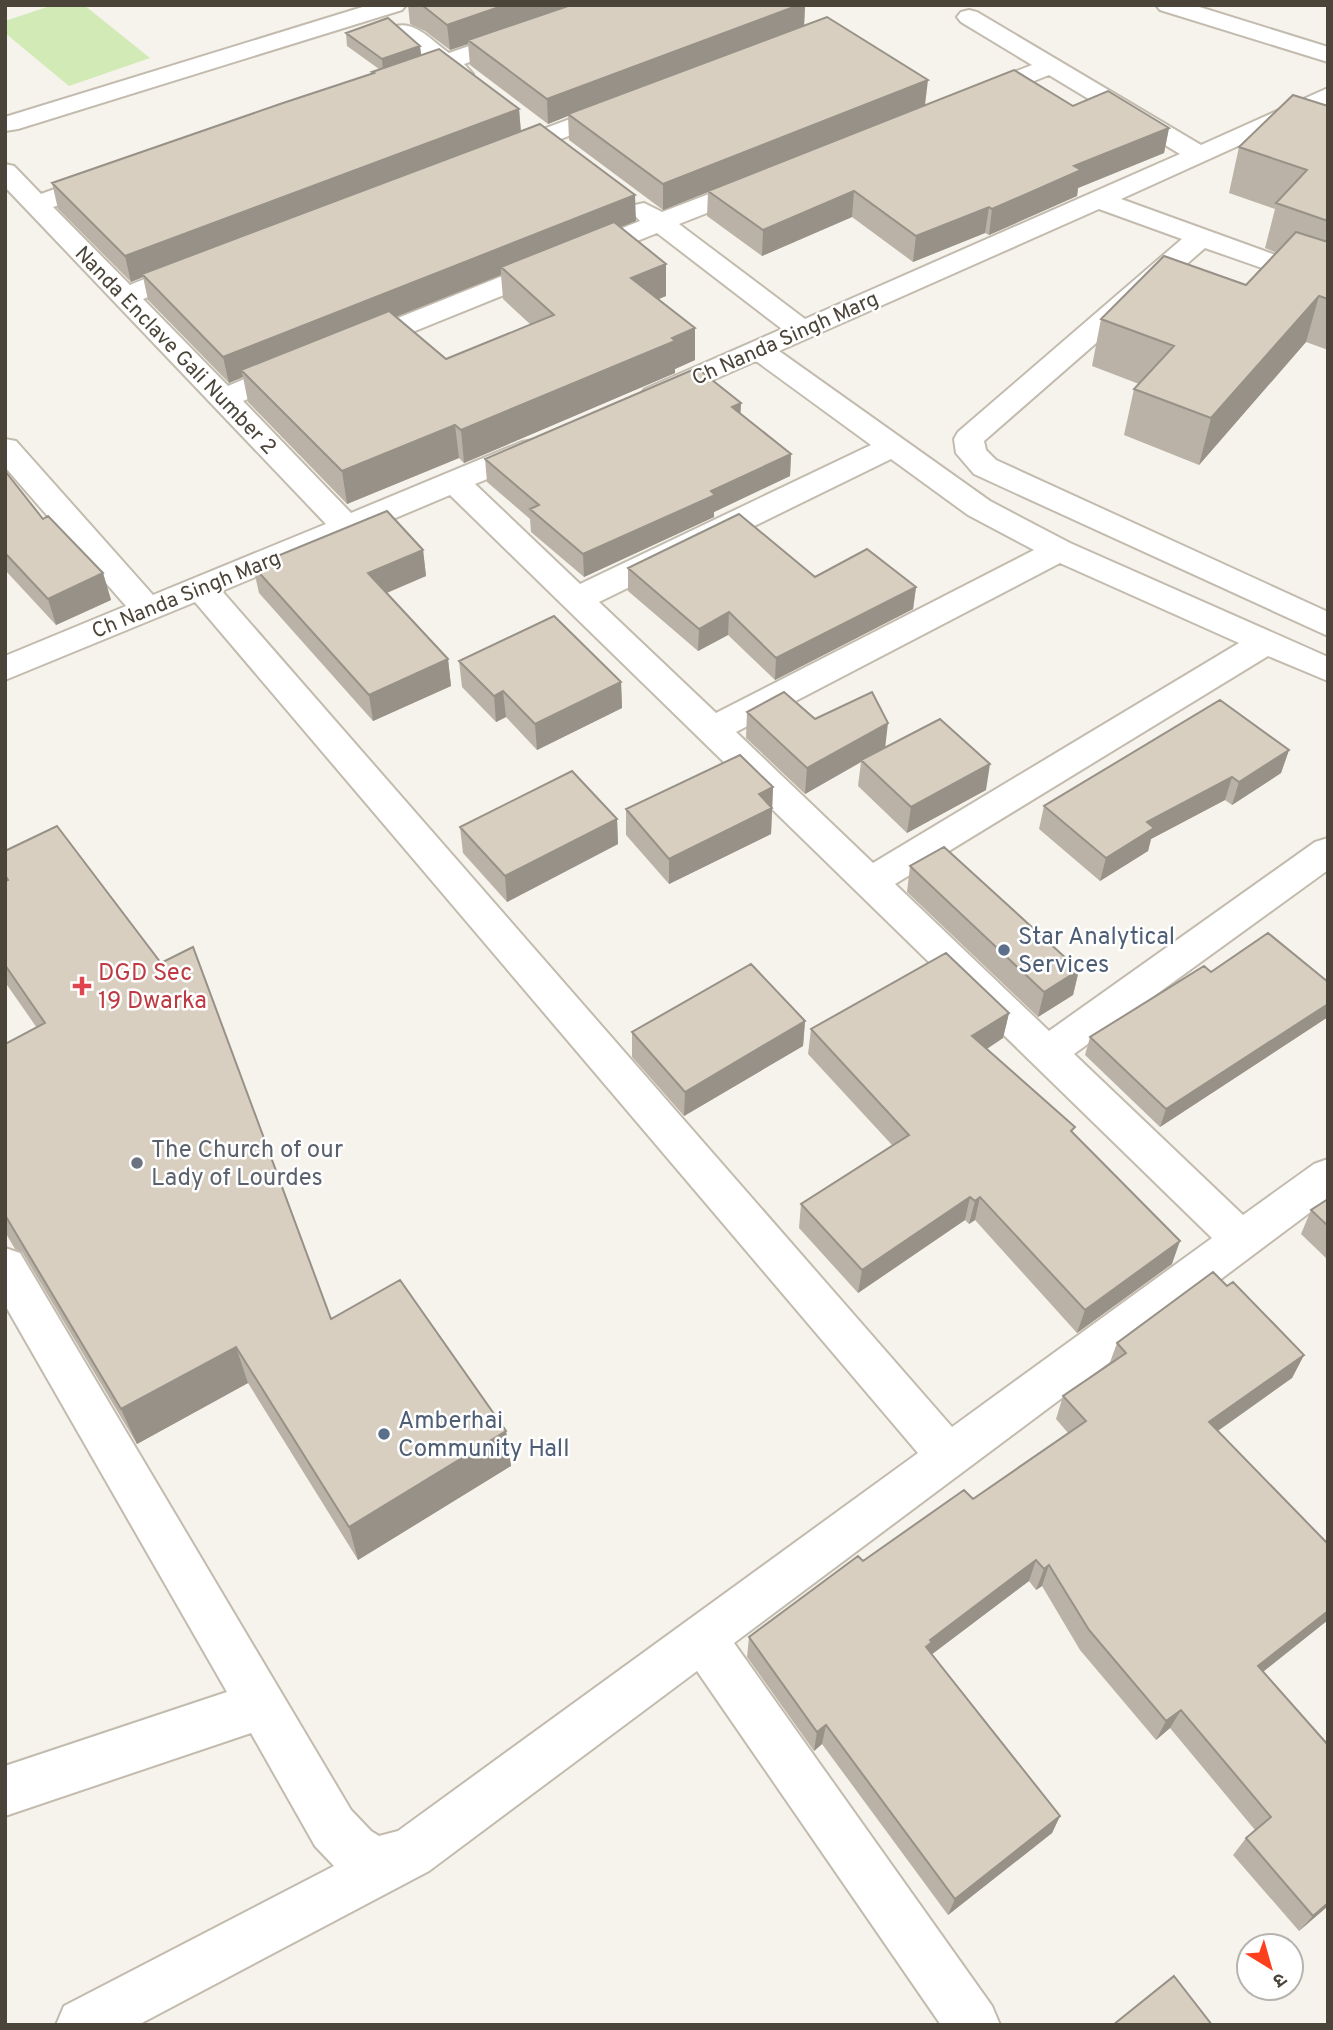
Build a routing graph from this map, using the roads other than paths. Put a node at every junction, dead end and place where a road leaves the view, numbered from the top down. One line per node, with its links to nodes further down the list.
1 (394, 5): 15 (street)
2 (610, 5): 7 (street)
3 (1168, 5): 6 (street)
4 (969, 17): 8 (street)
5 (404, 31): 7 (street)
6 (1328, 55)
7 (446, 62): 9 (street); 10 (street)
8 (1051, 66): 13 (street); 18 (street)
9 (380, 85)
10 (479, 87)
11 (1328, 95): 18 (street, Ch Nanda Singh Marg)
12 (647, 98): 16 (street)
13 (950, 106)
14 (523, 120): 16 (street)
15 (9, 124)
16 (545, 137): 17 (street); 19 (street)
17 (566, 153)
18 (1200, 155): 24 (street, Ch Nanda Singh Marg)
19 (481, 161)
20 (5, 172): 25 (street, Nanda Enclave Gali Number 2)
21 (129, 172): 25 (street)
22 (773, 177): 26 (street)
23 (628, 200): 26 (street)
24 (1098, 200): 27 (street); 31 (street, Ch Nanda Singh Marg)
25 (36, 204): 30 (street, Nanda Enclave Gali Number 2)
26 (659, 223): 31 (street); 33 (street)
27 (1201, 237): 29 (street); 44 (street)
28 (215, 263): 30 (street)
29 (1328, 283)
30 (126, 296): 33 (street, Nanda Enclave Gali Number 2)
31 (802, 330): 32 (street, Ch Nanda Singh Marg)
32 (759, 350): 34 (street, Ch Nanda Singh Marg); 36 (street)
33 (223, 399): 39 (street, Nanda Enclave Gali Number 2)
34 (633, 405)
35 (557, 438): 38 (street, Ch Nanda Singh Marg)
36 (892, 446): 40 (street); 42 (street)
37 (12, 466): 43 (street)
38 (456, 483): 39 (street, Ch Nanda Singh Marg); 42 (street)
39 (348, 528): 41 (street, Ch Nanda Singh Marg)
40 (1059, 550): 45 (street); 48 (street)
41 (201, 588): 43 (street, Ch Nanda Singh Marg); 55 (street)
42 (575, 600): 48 (street)
43 (148, 610): 46 (street, Ch Nanda Singh Marg)
44 (1328, 625)
45 (1268, 641): 47 (street); 50 (street)
46 (5, 669)
47 (1328, 670)
48 (711, 730): 50 (street)
49 (1328, 851): 51 (street)
50 (870, 882): 51 (street)
51 (1047, 1053): 53 (street)
52 (1328, 1175): 53 (street)
53 (1241, 1240): 55 (street)
54 (5, 1266): 57 (street)
55 (949, 1456): 56 (street)
56 (702, 1638): 59 (street); 61 (street)
57 (262, 1705): 58 (street); 59 (street)
58 (5, 1791)
59 (411, 1853): 60 (street)
60 (83, 2025)
61 (972, 2025)

